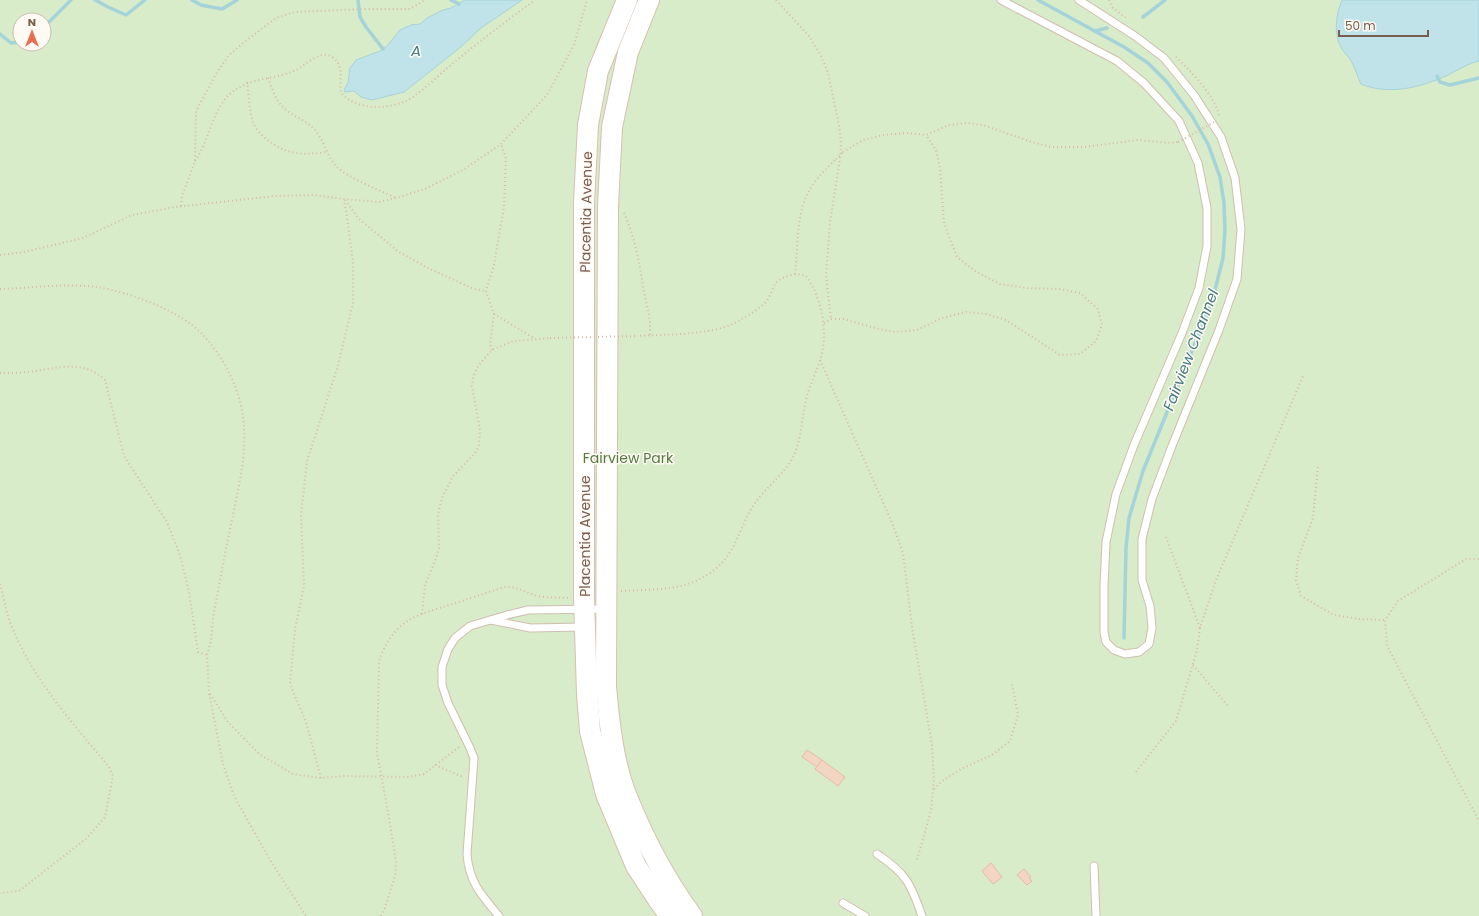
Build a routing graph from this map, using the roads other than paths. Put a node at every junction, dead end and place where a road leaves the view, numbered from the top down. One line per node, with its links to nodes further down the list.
1 (627, 0): 5 (main road, Placentia Avenue)
2 (649, 0): 5 (main road, Placentia Avenue)
3 (1001, 0): 4 (lane)
4 (1079, 0)
5 (592, 618): 6 (lane); 6 (lane); 11 (main road, Placentia Avenue); 12 (main road, Placentia Avenue)
6 (491, 620): 10 (lane)
7 (877, 854): 14 (lane)
8 (1094, 866): 15 (lane)
9 (843, 903): 13 (lane)
10 (499, 916)
11 (670, 916)
12 (692, 916)
13 (864, 916)
14 (922, 916)
15 (1096, 916)

